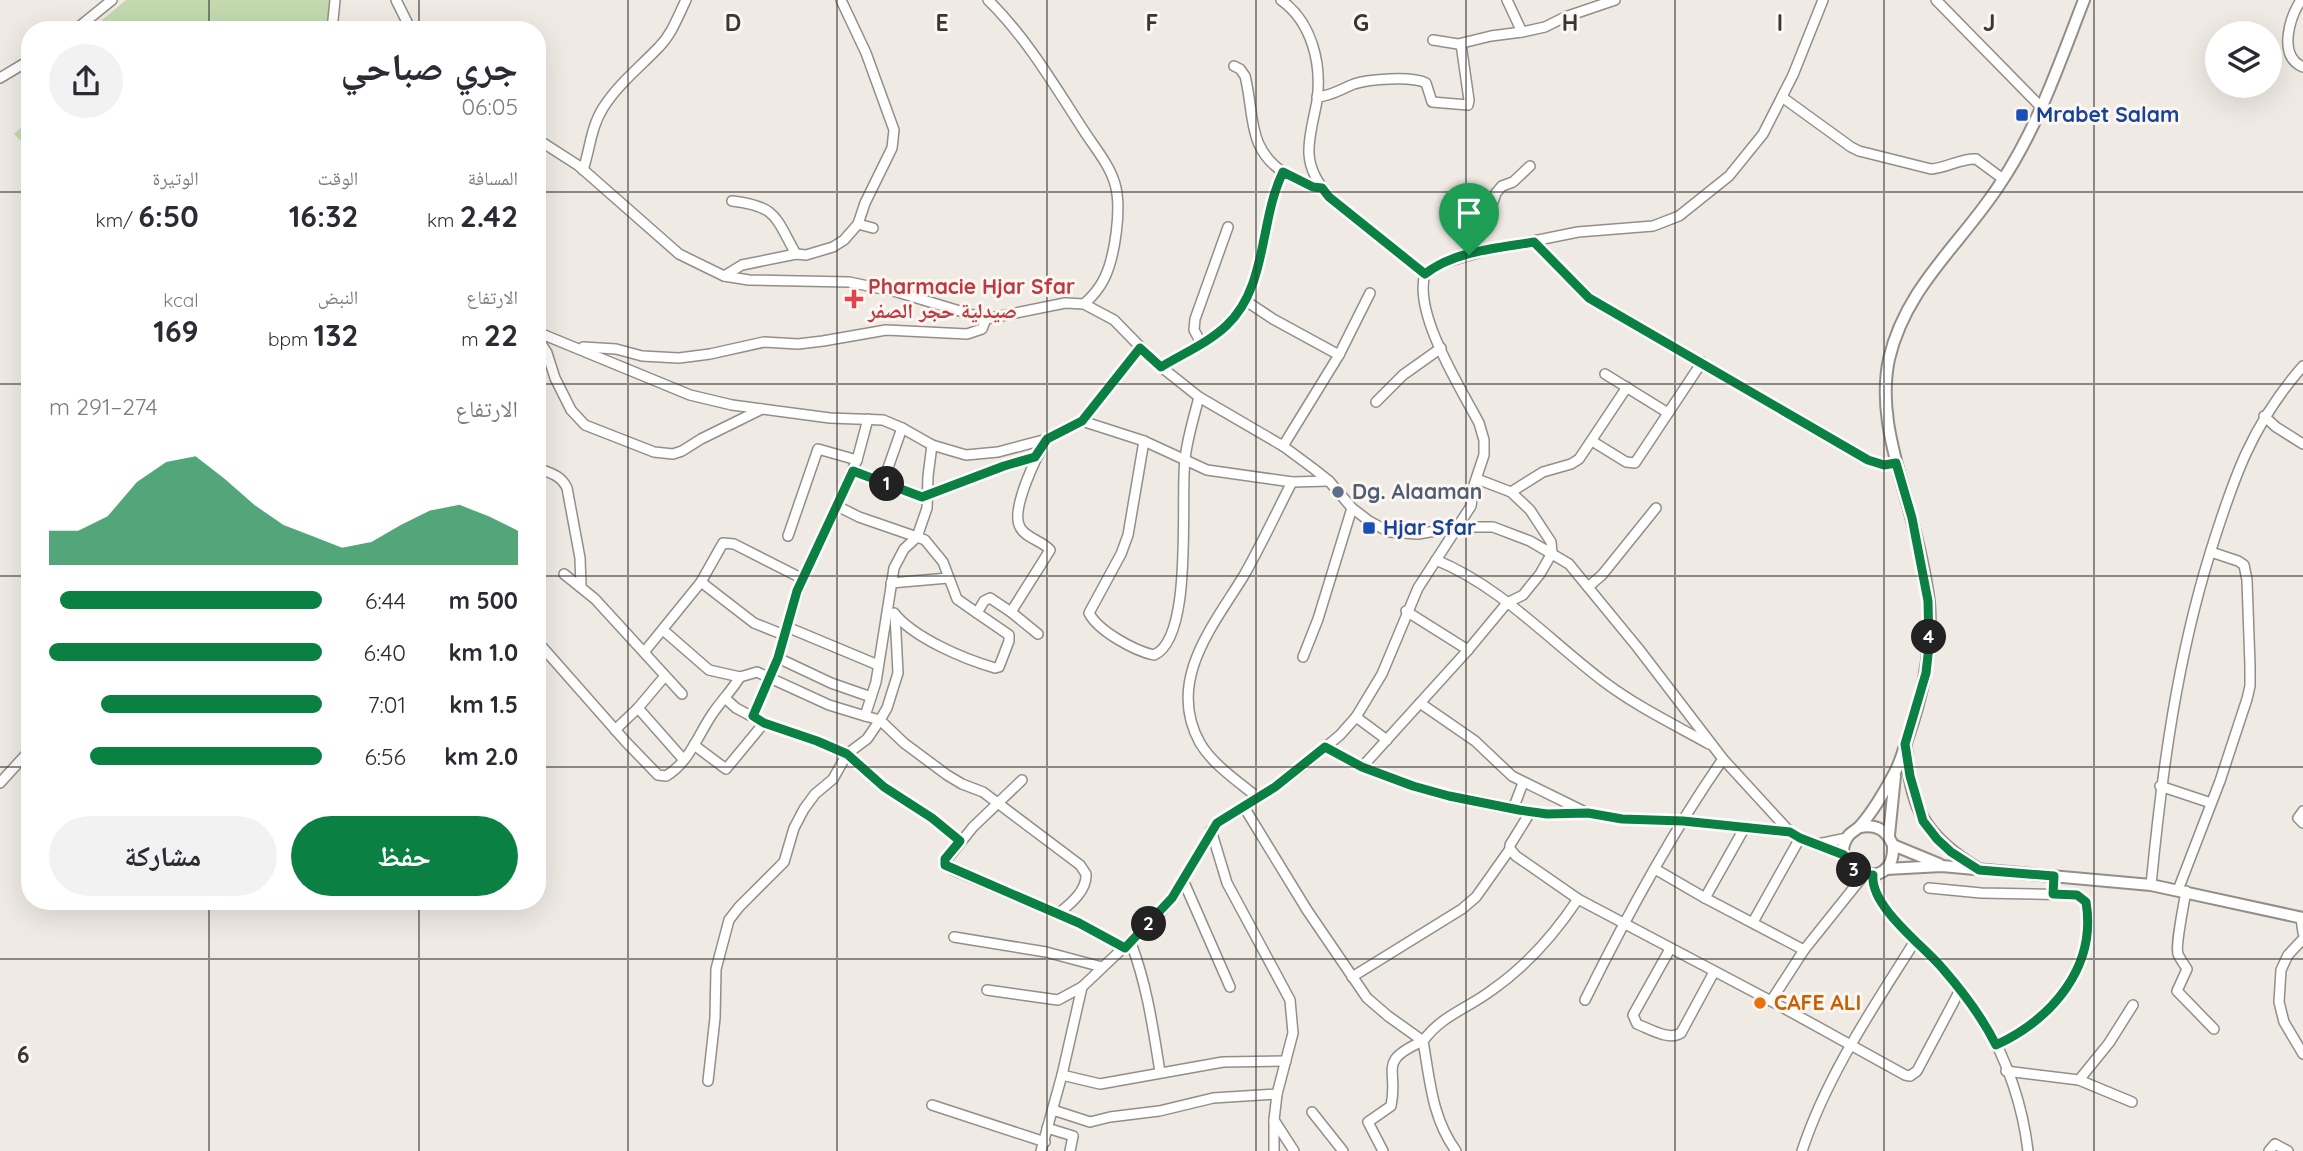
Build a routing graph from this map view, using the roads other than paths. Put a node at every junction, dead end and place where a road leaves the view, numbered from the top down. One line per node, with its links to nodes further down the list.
1 (112, 0): 16 (street)
2 (335, 0): 17 (street)
3 (396, 0): 18 (street)
4 (686, 0): 31 (street)
5 (841, 0): 36 (street)
6 (988, 0): 46 (street)
7 (1281, 0): 26 (street)
8 (1507, 0): 19 (street)
9 (1580, 0): 15 (street)
10 (1615, 0): 15 (street)
11 (1823, 0): 27 (street)
12 (1936, 0): 28 (street)
13 (2084, 0): 28 (street)
14 (2301, 0): 24 (street)
15 (1585, 10): 19 (street)
16 (86, 21)
17 (332, 21)
18 (406, 21)
19 (1522, 32): 21 (street)
20 (1433, 40): 21 (street)
21 (1461, 44): 26 (street)
22 (21, 65): 25 (street)
23 (1234, 66): 32 (street)
24 (2303, 67)
25 (0, 78)
26 (1317, 97): 34 (street)
27 (1782, 97): 33 (street); 39 (street)
28 (2041, 107): 33 (street)
29 (546, 145): 31 (street)
30 (1530, 166): 41 (street)
31 (583, 170): 43 (street)
32 (1283, 172): 34 (street); 45 (street)
33 (2003, 179): 77 (street)
34 (1322, 188): 42 (street)
35 (732, 201): 40 (street)
36 (858, 224): 38 (street); 40 (street)
37 (1227, 227): 49 (street)
38 (873, 228)
39 (1534, 242): 41 (street); 55 (street)
40 (796, 254): 43 (street)
41 (1469, 255): 42 (street)
42 (1425, 274): 52 (street)
43 (724, 276): 47 (street)
44 (1370, 293): 54 (street)
45 (1246, 301): 49 (street); 54 (street)
46 (1084, 304): 47 (street); 51 (street)
47 (986, 319): 50 (street)
48 (546, 337): 50 (street)
49 (1201, 343): 57 (street)
50 (578, 346): 62 (street)
51 (1140, 348): 57 (street); 66 (street)
52 (1441, 348): 61 (street); 80 (street)
53 (546, 352): 62 (street)
54 (1339, 355): 73 (street)
55 (1702, 362): 63 (street); 77 (street)
56 (2303, 366): 64 (street)
57 (1161, 367): 60 (street)
58 (1605, 374): 59 (street)
59 (1627, 387): 63 (street); 70 (street)
60 (1199, 397): 73 (street); 75 (street)
61 (1376, 402)
62 (762, 409): 65 (street)
63 (1668, 413): 70 (street)
64 (2264, 416): 71 (street); 92 (street)
65 (868, 419): 67 (street); 76 (street)
66 (1082, 421): 68 (street); 69 (street)
67 (902, 428): 72 (street); 82 (street)
68 (1047, 439): 72 (street); 74 (street)
69 (1144, 441): 75 (street); 75 (street)
70 (1592, 441): 84 (street)
71 (2303, 444)
72 (932, 445): 85 (street)
73 (1283, 446): 81 (street)
74 (1035, 457): 85 (street); 106 (street)
75 (1185, 459): 83 (street)
76 (857, 460): 79 (street); 90 (street)
77 (1896, 463): 132 (street)
78 (546, 471): 100 (street)
79 (853, 471): 82 (street); 86 (street)
80 (1477, 480): 84 (street); 89 (street)
81 (1329, 481): 83 (street); 87 (street)
82 (883, 482): 85 (street)
83 (1293, 482): 146 (street)
84 (1511, 492): 93 (street)
85 (926, 496): 91 (street)
86 (837, 506): 91 (street); 97 (street)
87 (1352, 508): 89 (street); 114 (street)
88 (1656, 508): 101 (street)
89 (1458, 527): 93 (street); 94 (street)
90 (789, 536)
91 (917, 537): 96 (street); 99 (street)
92 (2211, 552): 145 (street); 148 (street)
93 (1552, 553): 101 (street); 102 (street)
94 (1436, 560): 102 (street); 104 (street)
95 (564, 574): 100 (street)
96 (948, 578): 99 (street); 105 (street)
97 (803, 579): 98 (street); 109 (street)
98 (701, 582): 108 (street); 109 (street)
99 (891, 583): 103 (street)
100 (581, 586): 113 (street)
101 (1588, 587): 135 (street)
102 (1507, 603): 111 (street); 135 (street)
103 (888, 604): 107 (street); 116 (street)
104 (1406, 611): 111 (street); 127 (street)
105 (976, 612): 106 (street); 107 (street)
106 (1011, 612): 110 (street)
107 (895, 614): 128 (street)
108 (663, 630): 113 (street); 118 (street)
109 (786, 631): 115 (street); 116 (street)
110 (1038, 634)
111 (1468, 650): 123 (street)
112 (546, 651): 130 (street)
113 (645, 651): 117 (street)
114 (1303, 657)
115 (778, 658): 119 (street); 121 (street)
116 (878, 665): 121 (street)
117 (665, 676): 120 (street); 124 (street)
118 (740, 677): 119 (street); 122 (street)
119 (771, 678): 125 (street); 126 (street)
120 (682, 694)
121 (871, 696): 126 (street)
122 (726, 699): 125 (street); 133 (street)
123 (1420, 703): 131 (street); 144 (street)
124 (638, 708): 130 (street); 137 (street)
125 (753, 716): 129 (street)
126 (865, 716): 128 (street)
127 (1356, 717): 131 (street); 134 (street)
128 (880, 720): 136 (street); 147 (street)
129 (764, 723): 133 (street); 136 (street)
130 (615, 730): 137 (street)
131 (1387, 740): 140 (street)
132 (1905, 744): 141 (street); 170 (street)
133 (694, 745): 137 (street)
134 (1325, 747): 140 (street); 146 (street)
135 (1713, 747): 138 (street)
136 (847, 754): 163 (street); 210 (street)
137 (683, 759)
138 (1723, 759): 154 (street); 159 (street)
139 (21, 760): 143 (street)
140 (1362, 767): 150 (street)
141 (1896, 771): 157 (street); 162 (street)
142 (1022, 780): 147 (street)
143 (0, 783)
144 (1523, 783): 150 (street); 153 (street)
145 (2160, 786): 148 (street); 174 (street)
146 (1258, 798): 149 (street)
147 (999, 803): 163 (street); 180 (street)
148 (2211, 803): 176 (street)
149 (1244, 807): 158 (street); 193 (street)
150 (1513, 809): 151 (street)
151 (1531, 811): 153 (street); 165 (street)
152 (2303, 811): 155 (street)
153 (1588, 813): 154 (street)
154 (1683, 821): 156 (street); 168 (street)
155 (2303, 823)
156 (1745, 827): 159 (street); 178 (street)
157 (1860, 827): 161 (street); 162 (street)
158 (1211, 830): 173 (street); 206 (street)
159 (1790, 832): 160 (street)
160 (1800, 838): 164 (street); 182 (street)
161 (1847, 838): 164 (street); 166 (street)
162 (1891, 840): 167 (street); 169 (street)
163 (960, 841): 180 (street)
164 (1817, 844): 166 (street)
165 (1510, 849): 179 (street); 193 (street)
166 (1844, 855): 171 (street)
167 (1942, 866): 169 (street); 170 (street)
168 (1655, 869): 178 (street); 183 (street)
169 (1886, 869): 171 (street)
170 (1979, 870): 172 (street)
171 (1869, 875): 187 (street); 190 (street)
172 (2054, 876): 174 (street); 177 (street)
173 (1183, 880): 188 (street); 195 (street)
174 (2151, 885): 176 (street)
175 (1929, 888): 177 (street)
176 (2182, 891): 181 (street); 201 (street)
177 (2053, 894): 204 (street)
178 (1705, 898): 182 (street)
179 (1578, 899): 183 (street); 202 (street)
180 (1058, 914): 188 (street)
181 (2302, 918): 184 (street)
182 (1753, 922): 190 (street)
183 (1623, 923): 189 (street); 198 (street)
184 (2303, 933)
185 (954, 937): 191 (street)
186 (2303, 939): 205 (street)
187 (1915, 941): 197 (street); 203 (street)
188 (1128, 945): 191 (street); 208 (street)
189 (1670, 949): 192 (street); 192 (street)
190 (1804, 950): 199 (street)
191 (1102, 967): 194 (street)
192 (1714, 972): 199 (street)
193 (1352, 977): 202 (street)
194 (1082, 987): 196 (street); 209 (street)
195 (1230, 987)
196 (987, 990)
197 (1960, 990): 203 (street); 204 (street)
198 (1585, 1000)
199 (1771, 1001): 203 (street)
200 (2133, 1005): 211 (street)
201 (2214, 1028)
202 (1423, 1041): 224 (street); 225 (street)
203 (1850, 1045): 226 (street)
204 (1996, 1045): 207 (street)
205 (2303, 1054)
206 (1286, 1061): 208 (street); 212 (street)
207 (2007, 1071): 211 (street); 227 (street)
208 (1160, 1072): 209 (street)
209 (1062, 1075): 215 (street)
210 (708, 1080)
211 (2079, 1080): 213 (street)
212 (1277, 1094): 215 (street); 217 (street)
213 (2132, 1102)
214 (932, 1105): 219 (street)
215 (1053, 1110): 218 (street)
216 (1312, 1112): 223 (street)
217 (1274, 1120): 221 (street); 222 (street)
218 (1047, 1128): 219 (street); 220 (street)
219 (1043, 1146)
220 (1070, 1151)
221 (1274, 1151)
222 (1294, 1151)
223 (1343, 1151)
224 (1383, 1151)
225 (1456, 1151)
226 (1802, 1151)
227 (2028, 1151)
228 (2269, 1151): 229 (street)
229 (2288, 1151)

